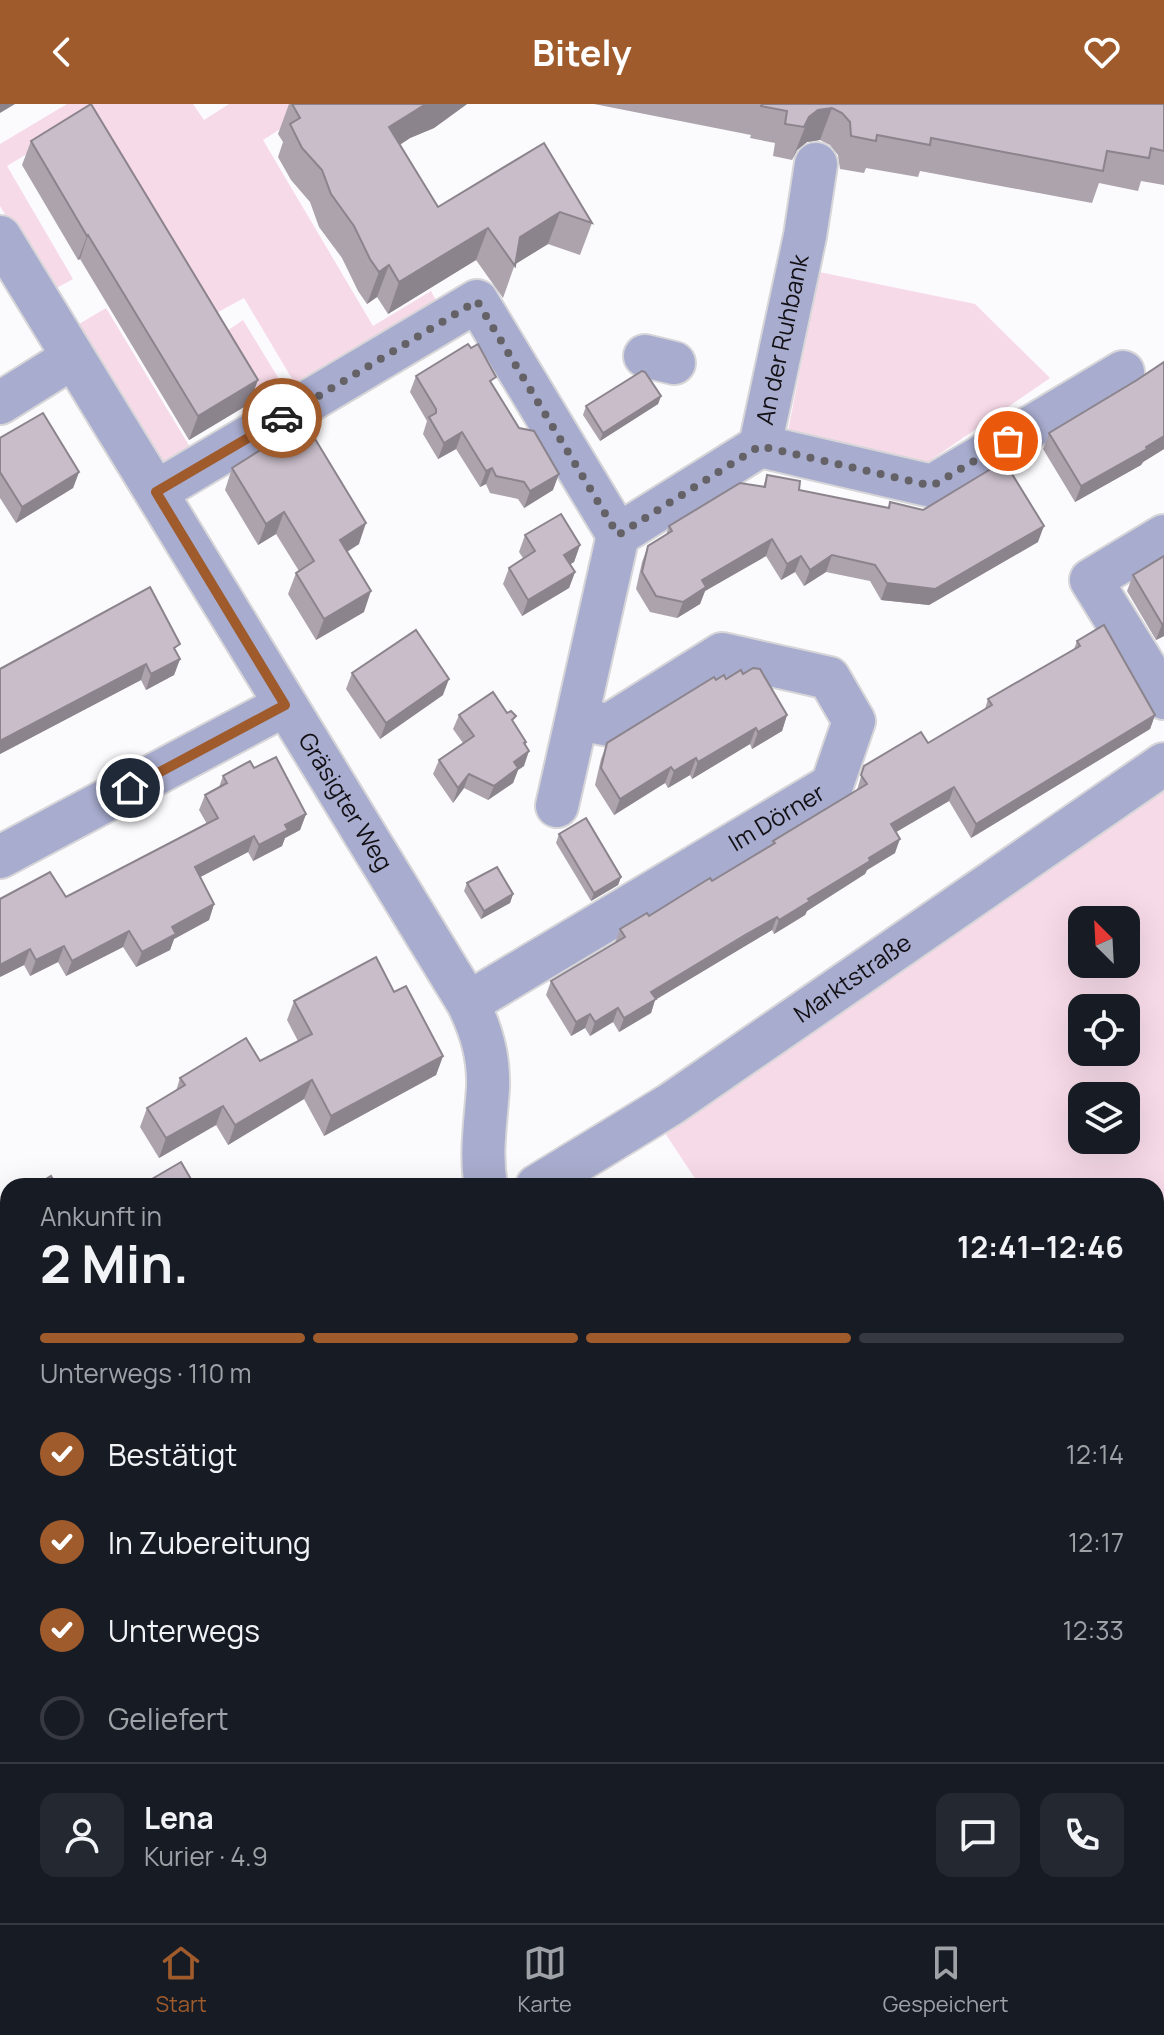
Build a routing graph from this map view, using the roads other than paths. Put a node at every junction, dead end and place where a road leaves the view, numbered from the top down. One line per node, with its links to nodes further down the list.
1 (816, 164): 6 (street, An der Ruhbank)
2 (0, 237): 3 (street, Gräsigter Weg)
3 (72, 358): 5 (street); 7 (street, Gräsigter Weg)
4 (1123, 372): 6 (street)
5 (0, 403)
6 (760, 446): 8 (street, An der Ruhbank)
7 (156, 492): 8 (street); 11 (street, Gräsigter Weg)
8 (618, 535): 12 (street)
9 (1164, 536): 10 (street)
10 (1164, 698)
11 (285, 705): 15 (street); 16 (street, Gräsigter Weg)
12 (578, 719): 14 (street); 16 (street, Im Dörner)
13 (1164, 764): 18 (street, Marktstraße)
14 (557, 806)
15 (0, 857)
16 (468, 1003): 17 (street, Gräsigter Weg)
17 (485, 1178)
18 (550, 1178)

